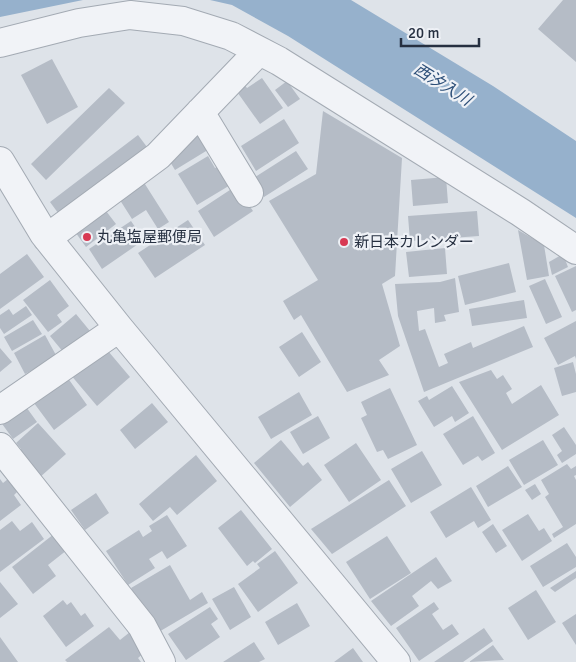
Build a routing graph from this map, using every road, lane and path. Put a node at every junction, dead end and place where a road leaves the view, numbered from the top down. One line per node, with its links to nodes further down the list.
1 (0, 43): 2 (street)
2 (259, 51): 3 (street); 7 (street)
3 (200, 112): 5 (street); 6 (street)
4 (0, 161): 6 (street)
5 (249, 193)
6 (47, 238): 8 (street)
7 (576, 250)
8 (119, 328): 9 (street); 12 (street)
9 (0, 410)
10 (0, 447): 11 (street)
11 (161, 662)
12 (396, 662)

